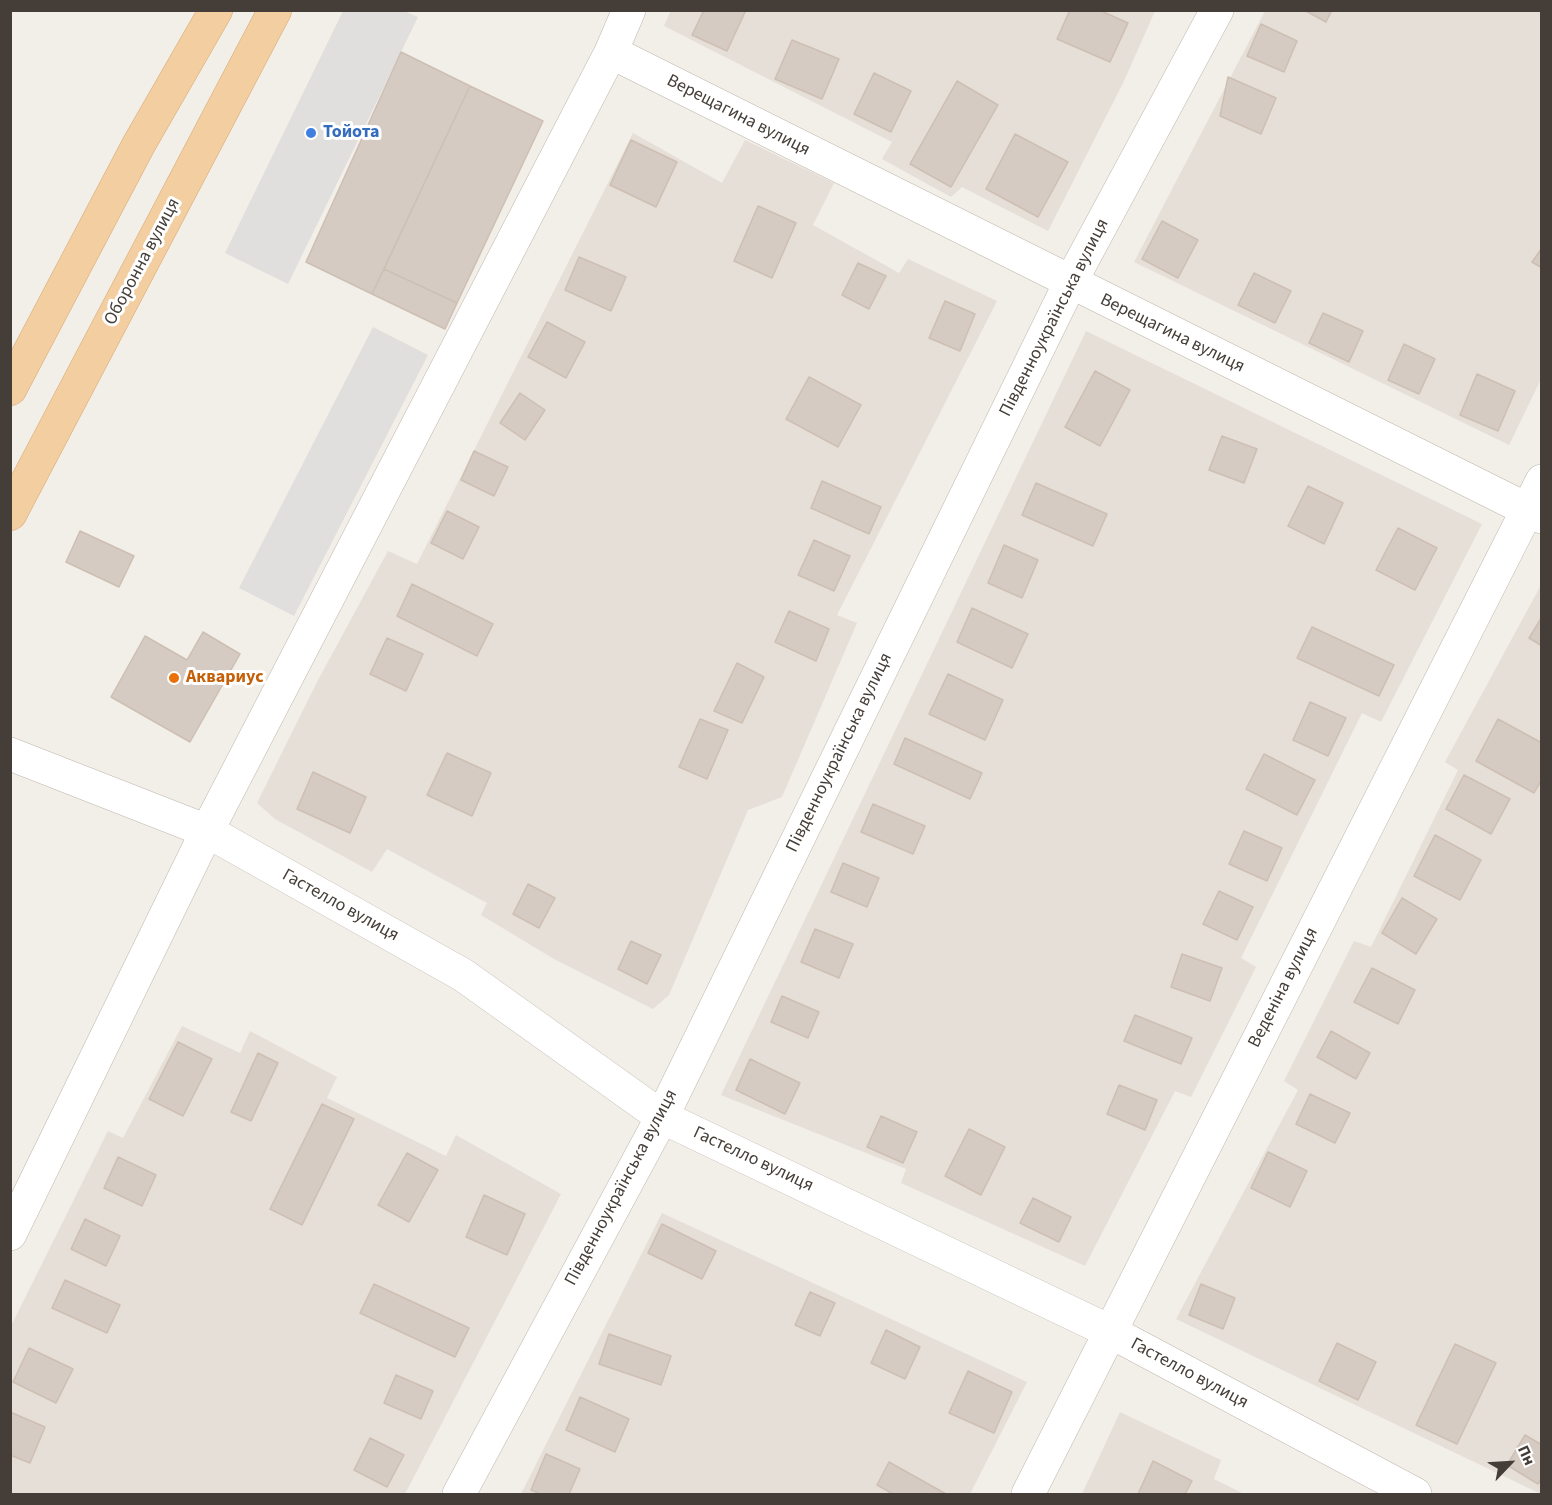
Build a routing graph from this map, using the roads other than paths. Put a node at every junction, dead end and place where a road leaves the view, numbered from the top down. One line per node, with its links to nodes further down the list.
1 (216, 10): 7 (main road)
2 (275, 10): 9 (main road, Оборонна вулиця)
3 (629, 10): 5 (street)
4 (1217, 10): 6 (street, Південноукраїнська вулиця)
5 (611, 52): 6 (street, Верещагина вулиця); 12 (street)
6 (1070, 283): 10 (street, Верещагина вулиця); 13 (street, Південноукраїнська вулиця)
7 (10, 389)
8 (1542, 482): 10 (street, Веденіна вулиця)
9 (10, 514)
10 (1534, 514): 15 (street, Веденіна вулиця)
11 (10, 754): 12 (street, Гастелло вулиця)
12 (207, 831): 13 (street, Гастелло вулиця); 14 (street)
13 (662, 1117): 15 (street, Гастелло вулиця); 16 (street, Південноукраїнська вулиця)
14 (10, 1234)
15 (1109, 1331): 17 (street, Веденіна вулиця); 18 (street, Гастелло вулиця)
16 (459, 1494)
17 (1028, 1494)
18 (1414, 1494)

